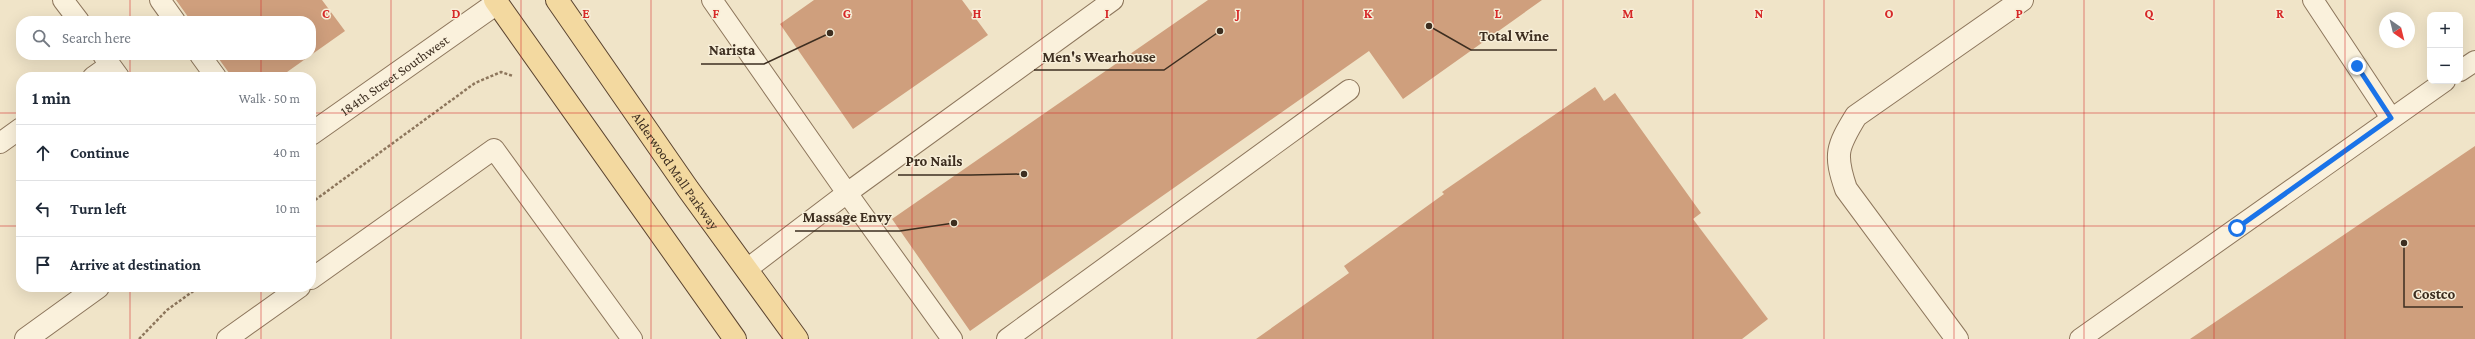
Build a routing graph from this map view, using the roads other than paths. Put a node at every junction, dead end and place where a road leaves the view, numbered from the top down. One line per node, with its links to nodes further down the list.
1 (63, 0): 9 (lane)
2 (160, 0): 10 (lane)
3 (557, 0): 24 (main road, Alderwood Mall Parkway)
4 (712, 0): 23 (lane)
5 (1113, 0): 23 (lane)
6 (2022, 0): 35 (street)
7 (2313, 0): 19 (lane)
8 (496, 1): 20 (street, 184th Street Southwest); 31 (main road)
9 (75, 16)
10 (171, 16)
11 (204, 60): 16 (lane)
12 (2475, 61): 14 (lane)
13 (111, 66): 15 (lane)
14 (2463, 69)
15 (101, 72)
16 (212, 72)
17 (2441, 84): 19 (lane)
18 (1350, 90): 34 (lane)
19 (2391, 118): 36 (lane)
20 (316, 130)
21 (16, 132): 22 (lane)
22 (0, 143)
23 (847, 193): 24 (lane); 33 (lane)
24 (747, 269): 32 (main road, Alderwood Mall Parkway)
25 (316, 275): 30 (lane)
26 (91, 292): 28 (street)
27 (293, 292): 29 (lane)
28 (26, 339)
29 (227, 339)
30 (632, 339)
31 (735, 339)
32 (797, 339)
33 (952, 339)
34 (1008, 339)
35 (1957, 339)
36 (2080, 339)

